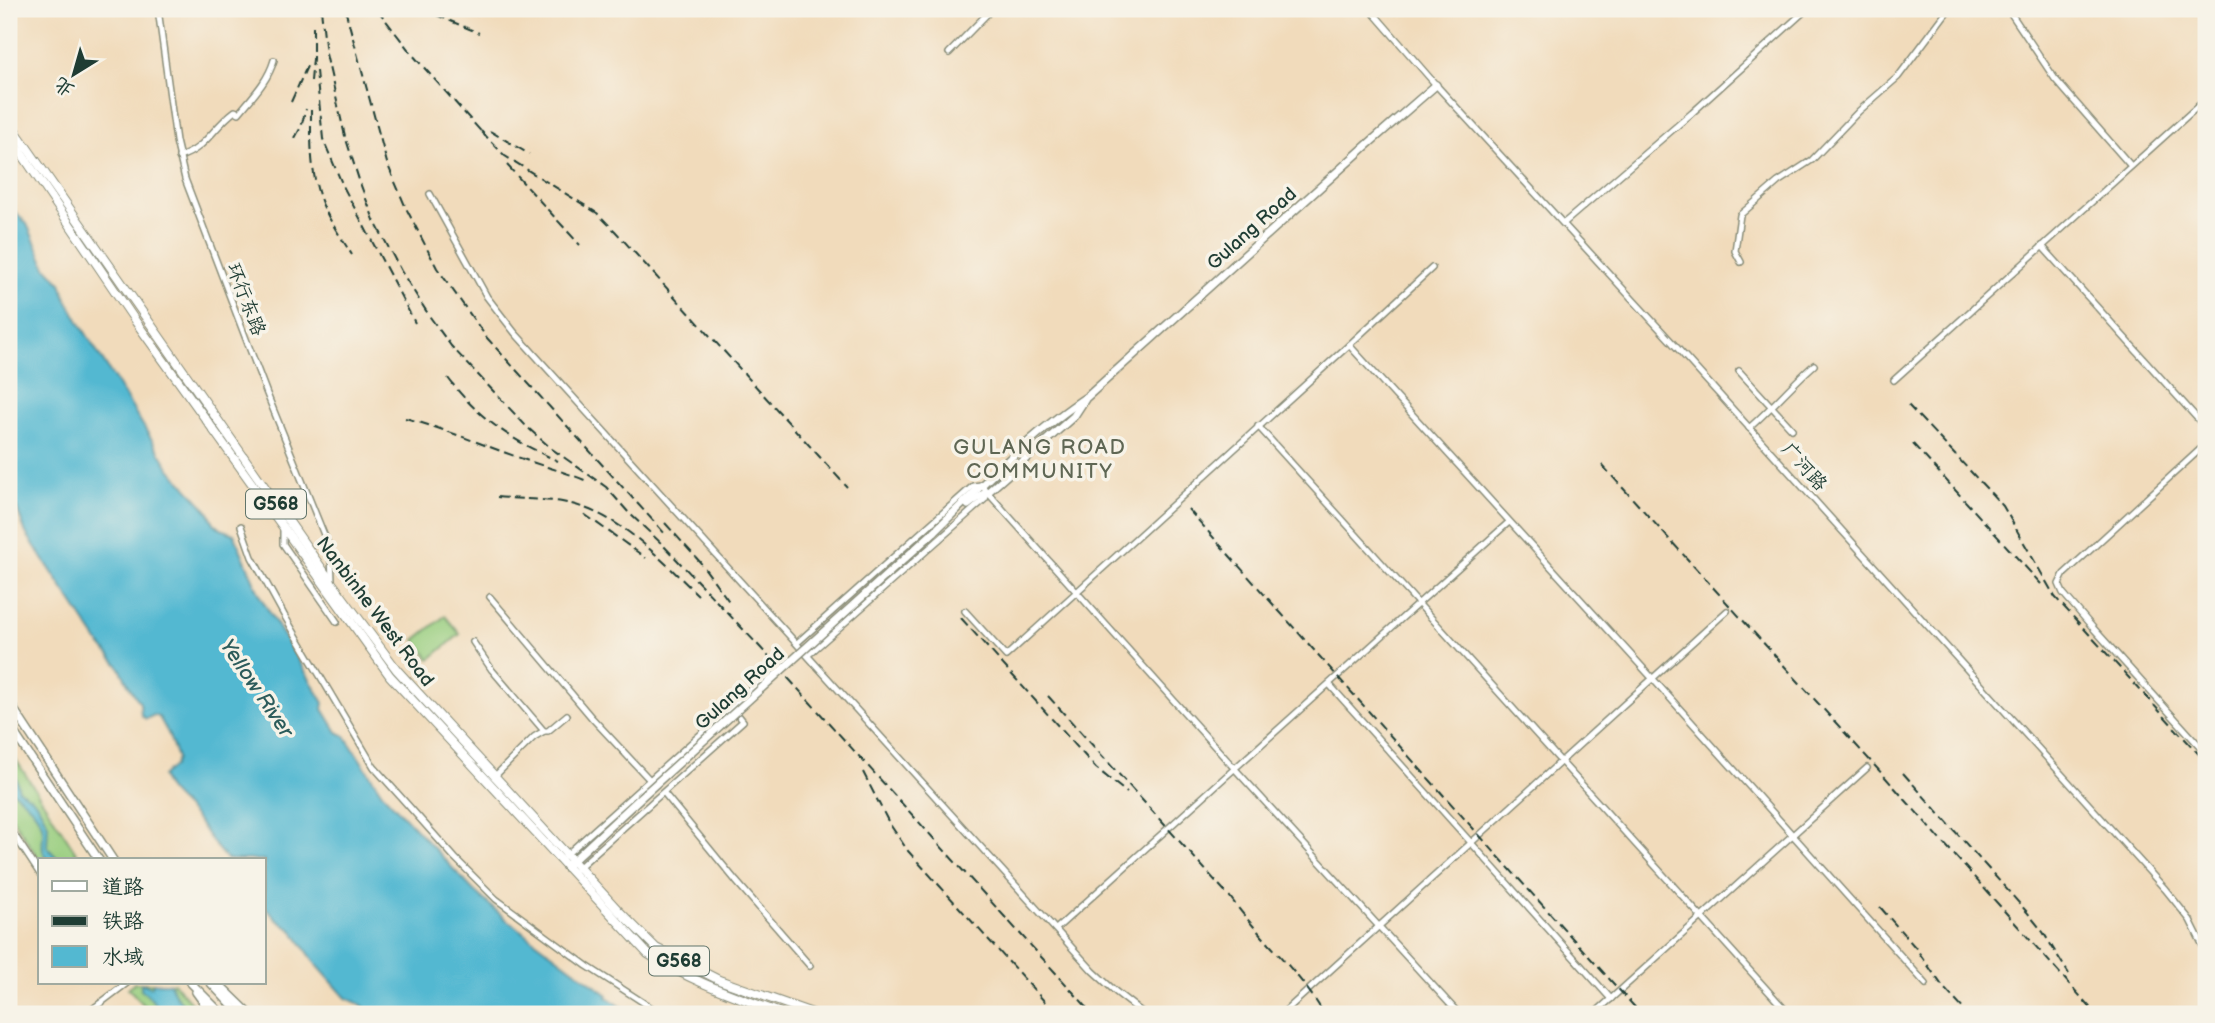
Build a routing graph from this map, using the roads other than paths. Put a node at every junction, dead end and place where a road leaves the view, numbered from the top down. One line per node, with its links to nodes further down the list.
1 (158, 9): 13 (street, 环行东路)
2 (992, 9): 7 (street)
3 (1370, 9): 9 (street, 广河路)
4 (1807, 9): 16 (street)
5 (1950, 9): 18 (street)
6 (2008, 9): 14 (street)
7 (949, 53)
8 (274, 60): 13 (street)
9 (1436, 85): 16 (street, 广河路); 24 (main road, Gulang Road)
10 (2206, 99): 14 (street)
11 (9, 122): 37 (highway, Nanbinhe West Road / G568)
12 (9, 135): 35 (highway, Nanbinhe West Road / G568)
13 (179, 157): 37 (street, 环行东路)
14 (2132, 166): 17 (street)
15 (430, 194): 45 (street)
16 (1564, 223): 27 (street, 广河路)
17 (2042, 246): 23 (street); 28 (street)
18 (1741, 262)
19 (1432, 268): 20 (street)
20 (1349, 345): 26 (street); 33 (street)
21 (1814, 365): 25 (street)
22 (1739, 371): 25 (street)
23 (1894, 380)
24 (1088, 396): 31 (main road, Gulang Road); 32 (main road, Gulang Road)
25 (1771, 406): 27 (street); 29 (street)
26 (1258, 426): 38 (street); 40 (street)
27 (1749, 428): 73 (street, 广河路)
28 (2206, 428)
29 (1792, 429)
30 (2206, 444): 56 (street)
31 (981, 485): 32 (street); 36 (main road, Gulang Road); 45 (street, Gulang Road)
32 (988, 492): 36 (main road, Gulang Road); 38 (street); 46 (street, Gulang Road)
33 (1509, 522): 40 (street); 48 (street)
34 (241, 526): 87 (street)
35 (283, 526): 37 (highway, Nanbinhe West Road / G568); 43 (street)
36 (934, 533): 68 (main road, Gulang Road, bridge)
37 (330, 587): 60 (highway, Nanbinhe West Road / G568); 68 (highway, Nanbinhe West Road / G568)
38 (1076, 592): 41 (street); 59 (street)
39 (490, 597): 61 (street)
40 (1419, 604): 49 (street); 57 (street)
41 (965, 611)
42 (1727, 611): 48 (street)
43 (337, 622)
44 (473, 642): 55 (street)
45 (797, 643): 46 (street)
46 (808, 655): 72 (street)
47 (769, 673): 51 (street)
48 (1653, 679): 57 (street); 64 (street)
49 (1329, 684): 59 (street); 65 (street)
50 (9, 702): 53 (main road)
51 (730, 706): 61 (street); 62 (street)
52 (567, 715): 55 (street)
53 (19, 719): 54 (street); 67 (main road)
54 (9, 725): 66 (main road)
55 (544, 730): 60 (street)
56 (2206, 753)
57 (1560, 761): 65 (street); 70 (street)
58 (1867, 768): 64 (street)
59 (1235, 769): 71 (street); 72 (street)
60 (494, 777): 68 (highway, Nanbinhe West Road / G568)
61 (649, 779): 68 (street)
62 (664, 793): 68 (street); 74 (street)
63 (9, 827): 69 (street)
64 (1793, 835): 70 (street); 80 (street)
65 (1470, 843): 71 (street); 81 (street)
66 (98, 858)
67 (112, 858)
68 (569, 864): 88 (highway, Nanbinhe West Road / G568); 89 (highway, Nanbinhe West Road / G568)
69 (38, 871)
70 (1701, 918): 81 (street); 94 (street)
71 (1380, 926): 91 (street); 92 (street)
72 (1056, 929): 90 (street)
73 (2206, 952)
74 (810, 966)
75 (123, 984): 82 (street)
76 (191, 984): 83 (main road)
77 (191, 984): 84 (main road)
78 (212, 984): 85 (main road)
79 (219, 984): 86 (main road)
80 (1926, 984)
81 (1611, 999): 93 (street)
82 (86, 1014)
83 (212, 1014)
84 (222, 1014)
85 (240, 1014)
86 (250, 1014)
87 (661, 1014)
88 (783, 1014)
89 (815, 1014)
90 (1144, 1014)
91 (1282, 1014)
92 (1459, 1014)
93 (1594, 1014)
94 (1788, 1014)

